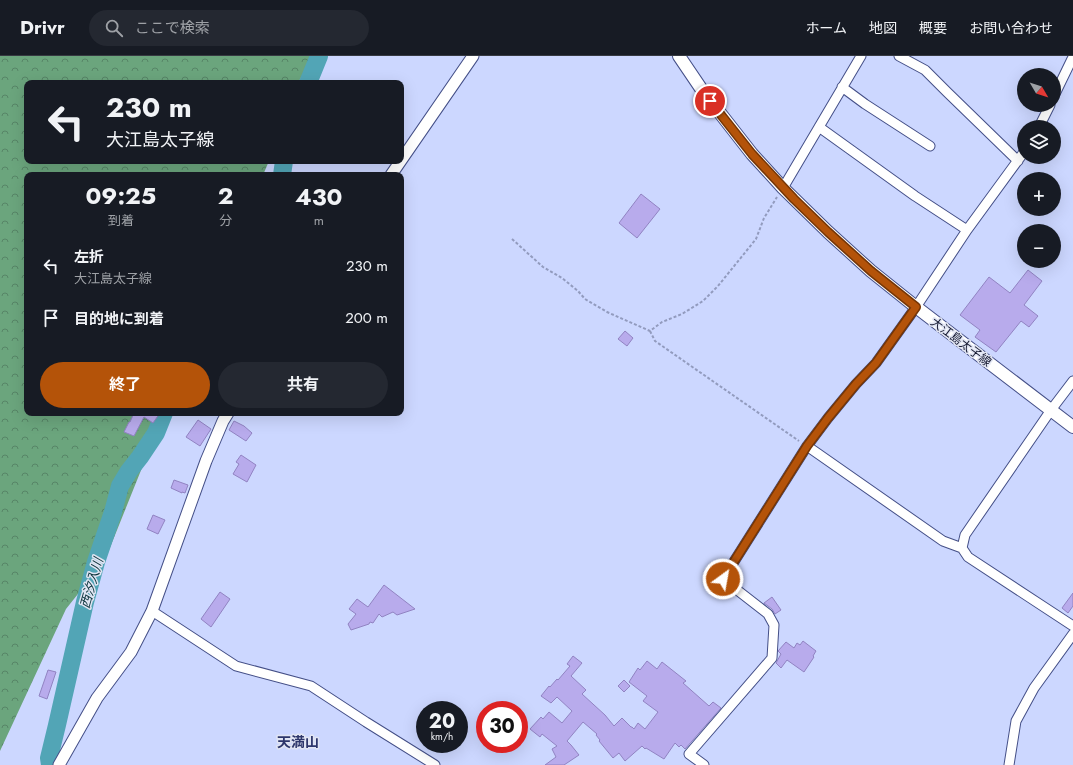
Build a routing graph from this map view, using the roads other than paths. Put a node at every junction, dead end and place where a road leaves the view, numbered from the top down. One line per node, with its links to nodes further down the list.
1 (473, 56): 10 (street)
2 (679, 56): 13 (main road, 大江島太子線)
3 (861, 56): 7 (street)
4 (899, 56): 11 (street)
5 (1071, 58): 6 (street)
6 (1061, 80)
7 (842, 87): 8 (street); 9 (street)
8 (819, 127): 13 (street); 14 (street)
9 (930, 146)
10 (404, 156)
11 (1017, 160)
12 (1017, 162): 14 (street)
13 (783, 188): 15 (main road, 大江島太子線)
14 (968, 230): 15 (street)
15 (916, 307): 17 (main road, 大江島太子線); 20 (street)
16 (1073, 382): 17 (street)
17 (1050, 410): 19 (main road, 大江島太子線); 21 (street)
18 (226, 416): 22 (street)
19 (1073, 427)
20 (807, 446): 21 (street); 27 (street)
21 (962, 548): 23 (street)
22 (152, 611): 25 (street); 26 (street)
23 (1073, 626)
24 (1073, 634): 28 (street)
25 (59, 765)
26 (434, 765)
27 (704, 765)
28 (1009, 765)

